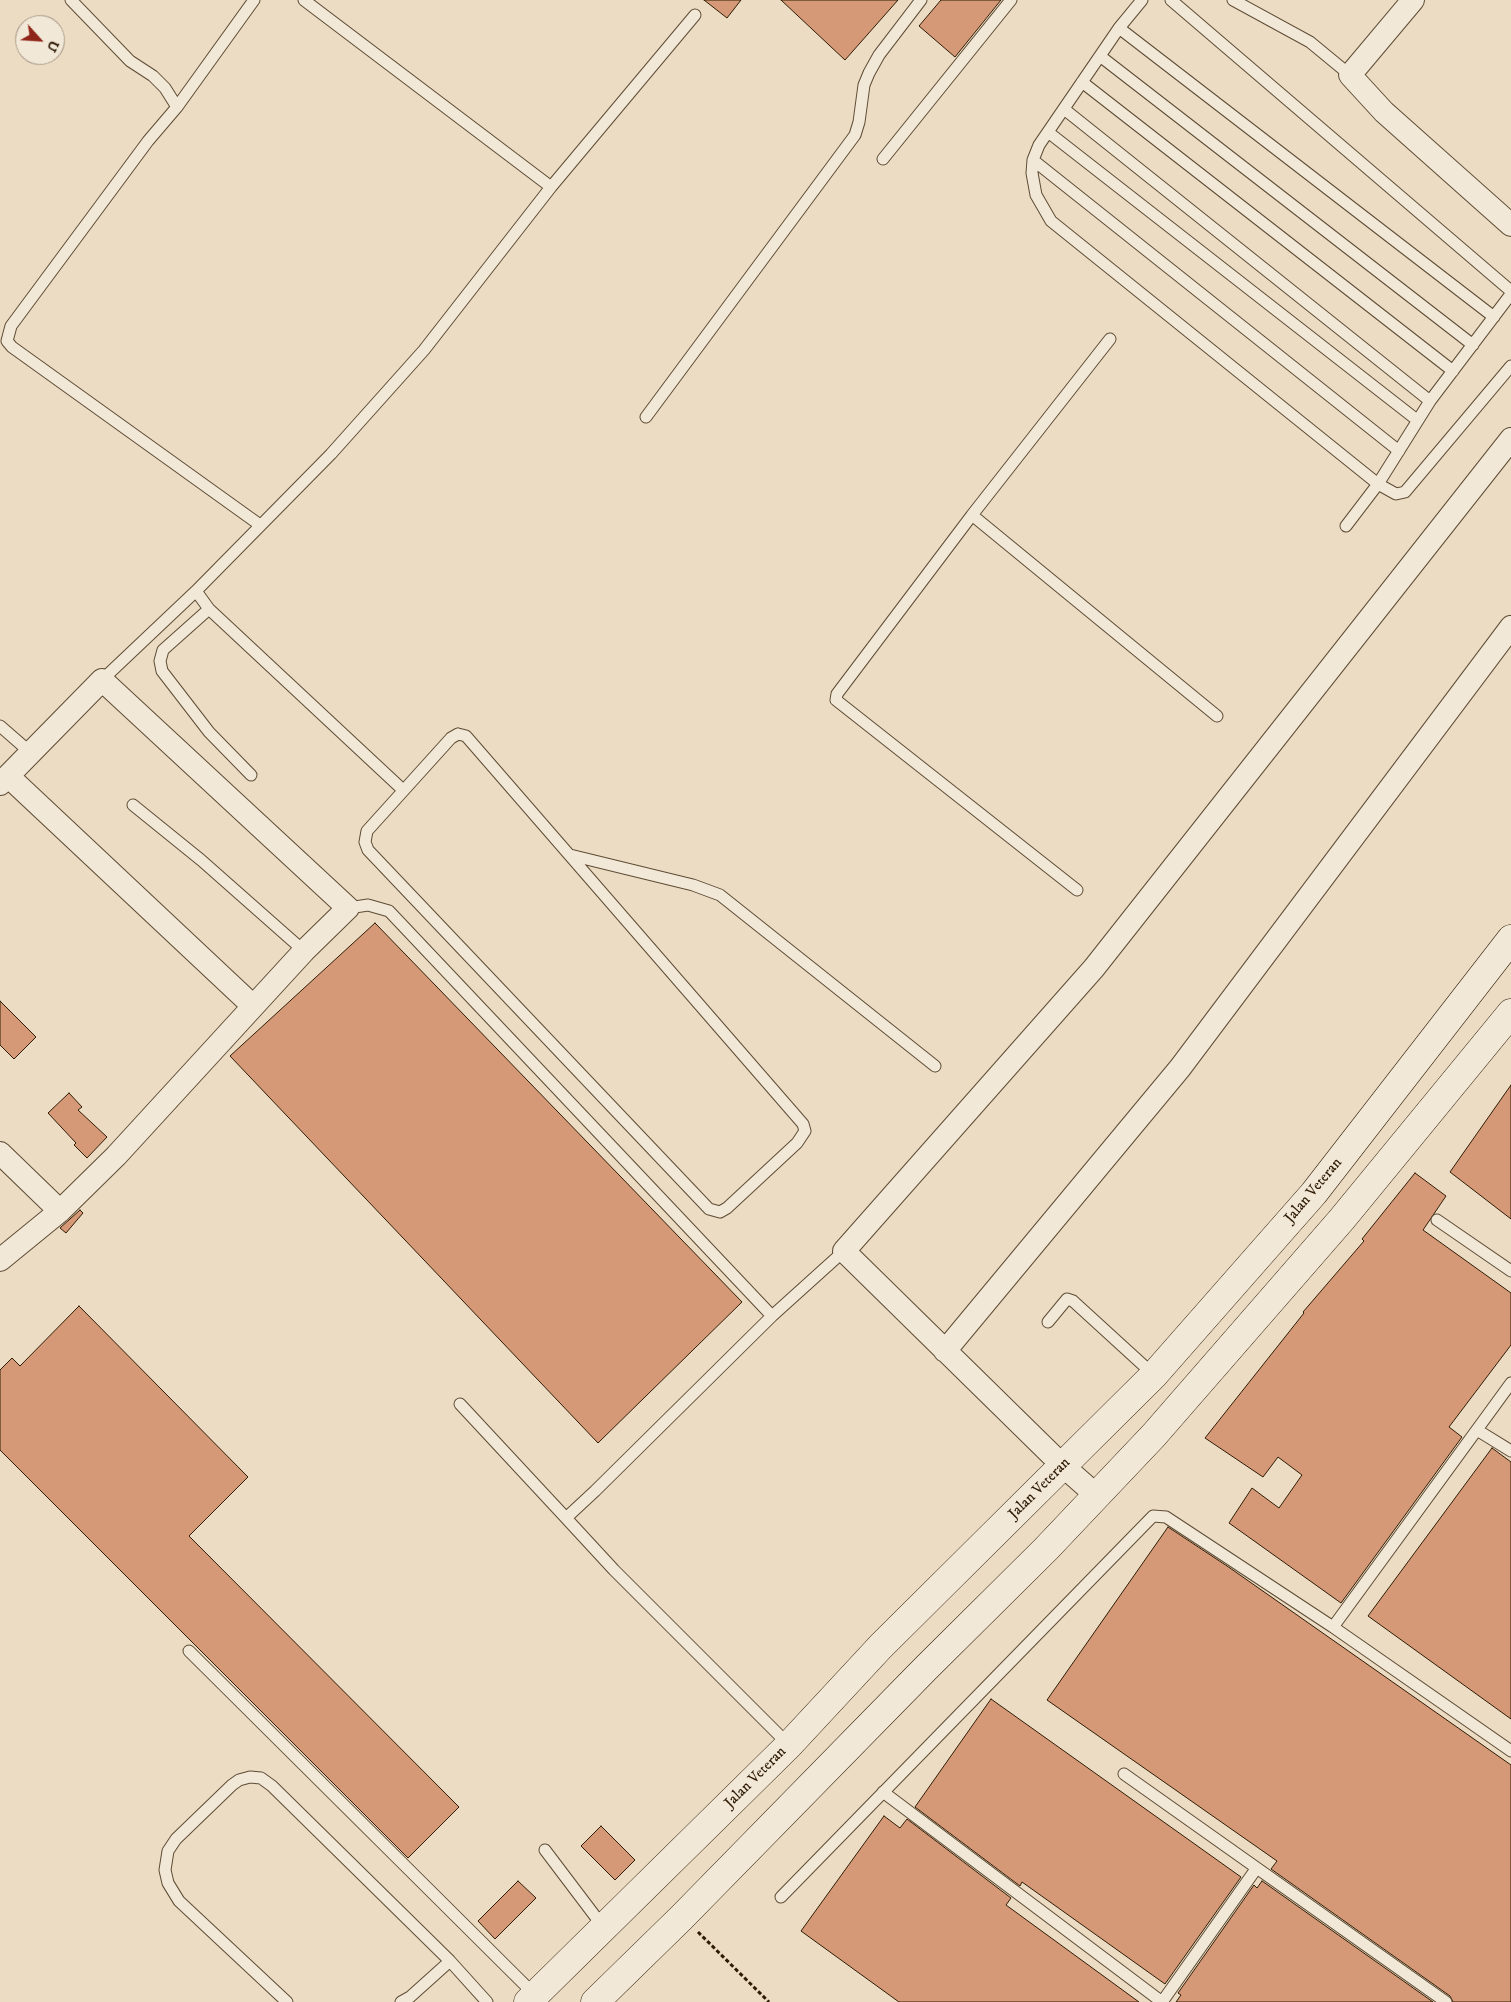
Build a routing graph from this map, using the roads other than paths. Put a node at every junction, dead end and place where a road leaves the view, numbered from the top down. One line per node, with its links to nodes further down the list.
1 (71, 0): 15 (lane)
2 (254, 0): 15 (lane)
3 (304, 0): 20 (lane)
4 (921, 0): 29 (lane)
5 (1011, 0): 18 (lane)
6 (1142, 0): 11 (lane)
7 (1171, 0): 22 (lane)
8 (1233, 0): 13 (lane)
9 (1413, 0): 13 (street)
10 (695, 15): 20 (lane)
11 (1119, 28): 12 (lane); 23 (lane)
12 (1100, 56): 14 (lane); 25 (lane)
13 (1350, 75): 21 (street)
14 (1082, 82): 16 (lane); 27 (lane)
15 (177, 107): 35 (lane)
16 (1064, 109): 17 (lane); 28 (lane)
17 (1048, 132): 19 (lane); 30 (lane)
18 (883, 159)
19 (1033, 160): 32 (lane); 33 (lane)
20 (551, 187): 35 (lane)
21 (1511, 225)
22 (1511, 292): 23 (lane)
23 (1494, 317): 25 (lane)
24 (1110, 339): 34 (lane)
25 (1473, 345): 27 (lane)
26 (1511, 366): 33 (lane)
27 (1453, 371): 28 (lane)
28 (1430, 401): 30 (lane)
29 (646, 417)
30 (1417, 420): 32 (lane)
31 (1511, 439): 59 (street)
32 (1399, 452): 33 (lane)
33 (1378, 484): 36 (lane)
34 (972, 515): 41 (lane); 49 (lane)
35 (260, 525): 37 (lane)
36 (1346, 526)
37 (196, 591): 38 (lane); 40 (lane)
38 (209, 609): 45 (lane); 46 (lane)
39 (1511, 627): 64 (street)
40 (102, 680): 43 (street); 50 (street)
41 (1217, 716)
42 (0, 726): 43 (lane)
43 (31, 753): 44 (street)
44 (5, 774): 53 (street)
45 (252, 775)
46 (403, 790): 48 (lane); 48 (lane)
47 (133, 805): 52 (lane)
48 (570, 855): 55 (lane)
49 (1077, 890)
50 (340, 901): 52 (street); 62 (lane)
51 (1511, 939): 65 (main road, Jalan Veteran)
52 (304, 951): 53 (street)
53 (245, 998): 57 (street)
54 (1511, 1013): 71 (main road)
55 (935, 1066)
56 (0, 1153): 57 (street)
57 (60, 1211): 60 (street)
58 (1437, 1220): 61 (lane)
59 (844, 1251): 62 (lane); 64 (street)
60 (0, 1260)
61 (1511, 1271)
62 (772, 1316): 72 (lane)
63 (1048, 1322): 65 (lane)
64 (945, 1351): 70 (street)
65 (1154, 1375): 70 (main road, Jalan Veteran)
66 (1511, 1383): 68 (lane)
67 (460, 1404): 72 (lane)
68 (1477, 1430): 69 (lane); 73 (lane)
69 (1511, 1451)
70 (1062, 1466): 71 (street); 75 (main road, Jalan Veteran)
71 (1096, 1495): 88 (main road)
72 (566, 1518): 75 (lane)
73 (1333, 1627): 76 (lane); 78 (lane)
74 (190, 1651): 84 (lane)
75 (789, 1745): 82 (main road, Jalan Veteran)
76 (1511, 1751)
77 (1124, 1774): 80 (lane)
78 (883, 1792): 81 (lane); 89 (lane)
79 (545, 1850): 82 (lane)
80 (1256, 1869): 89 (lane); 90 (lane)
81 (781, 1897)
82 (604, 1928): 84 (main road, Jalan Veteran)
83 (450, 1961): 85 (lane); 86 (lane); 87 (lane)
84 (531, 1999)
85 (287, 2002)
86 (401, 2002)
87 (487, 2002)
88 (595, 2002)
89 (1162, 2002)
90 (1446, 2002)

